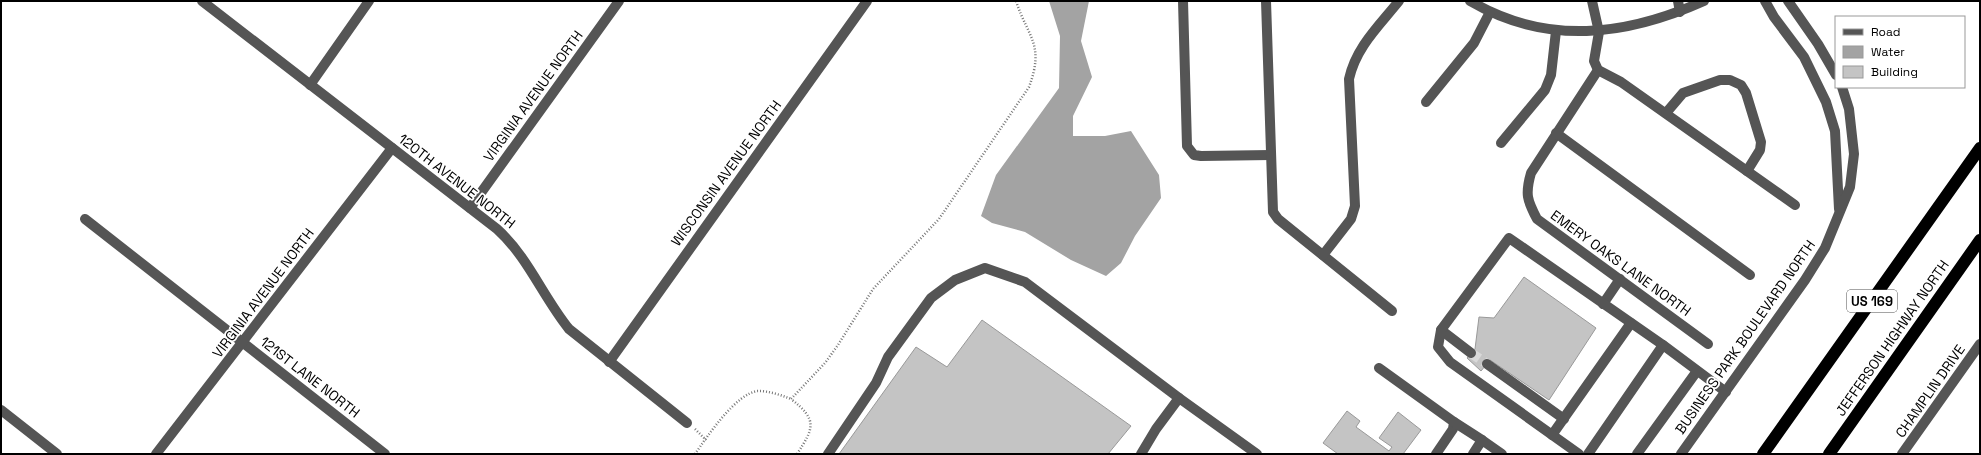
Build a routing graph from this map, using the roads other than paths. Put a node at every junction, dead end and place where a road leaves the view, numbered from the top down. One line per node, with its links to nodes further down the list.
1 (202, 1): 20 (street, 120TH AVENUE NORTH)
2 (370, 1): 20 (street)
3 (619, 1): 31 (street, VIRGINIA AVENUE NORTH)
4 (867, 1): 47 (street, WISCONSIN AVENUE NORTH)
5 (1183, 1): 28 (street)
6 (1266, 1): 28 (street)
7 (1399, 1): 35 (street)
8 (1471, 1): 14 (street)
9 (1592, 1): 17 (street)
10 (1678, 1): 15 (street)
11 (1704, 1): 15 (street)
12 (1765, 1): 32 (street, BUSINESS PARK BOULEVARD NORTH)
13 (1788, 1): 19 (street)
14 (1490, 12): 16 (street); 22 (street)
15 (1680, 12): 17 (street)
16 (1556, 31): 17 (street); 25 (street)
17 (1600, 32): 18 (street)
18 (1598, 70): 23 (street); 24 (street, EMERY OAKS LANE NORTH)
19 (1835, 72)
20 (310, 85): 26 (street, 120TH AVENUE NORTH)
21 (1842, 88): 32 (street, BUSINESS PARK BOULEVARD NORTH)
22 (1426, 102)
23 (1666, 113): 29 (street); 29 (street)
24 (1556, 133): 36 (street); 37 (street, EMERY OAKS LANE NORTH)
25 (1501, 143)
26 (392, 148): 31 (street, 120TH AVENUE NORTH); 42 (street, VIRGINIA AVENUE NORTH)
27 (1980, 148): 72 (highway, US 169)
28 (1271, 155): 35 (street)
29 (1747, 171): 30 (street)
30 (1795, 205)
31 (470, 208): 47 (street, 120TH AVENUE NORTH)
32 (1839, 213): 51 (street, BUSINESS PARK BOULEVARD NORTH)
33 (85, 219): 42 (street, 121ST LANE NORTH)
34 (1980, 240): 73 (highway, JEFFERSON HIGHWAY NORTH)
35 (1324, 255): 39 (street)
36 (1750, 275)
37 (1620, 279): 38 (street); 43 (street, EMERY OAKS LANE NORTH)
38 (1603, 304): 40 (street); 41 (street)
39 (1392, 311)
40 (1631, 323): 45 (street); 54 (street)
41 (1440, 330): 46 (street); 57 (street)
42 (243, 342): 60 (street, VIRGINIA AVENUE NORTH); 61 (street, 121ST LANE NORTH)
43 (1708, 344)
44 (1980, 344): 74 (street, CHAMPLIN DRIVE)
45 (1663, 345): 50 (street); 69 (street)
46 (1471, 353)
47 (609, 362): 56 (street, 120TH AVENUE NORTH)
48 (1487, 364): 54 (street)
49 (1379, 368): 55 (street)
50 (1697, 371): 51 (street); 70 (street)
51 (1726, 392): 71 (street, BUSINESS PARK BOULEVARD NORTH)
52 (1179, 398): 62 (street); 63 (street); 64 (street)
53 (1, 410): 59 (street)
54 (1564, 419): 57 (street)
55 (1454, 422): 58 (street); 65 (street)
56 (687, 423)
57 (1552, 435): 68 (street)
58 (1482, 440): 66 (street); 67 (street)
59 (57, 454)
60 (156, 454)
61 (385, 454)
62 (828, 454)
63 (1141, 454)
64 (1257, 454)
65 (1436, 454)
66 (1473, 454)
67 (1502, 454)
68 (1579, 454)
69 (1588, 454)
70 (1637, 454)
71 (1681, 454)
72 (1763, 454)
73 (1829, 454)
74 (1902, 454)

